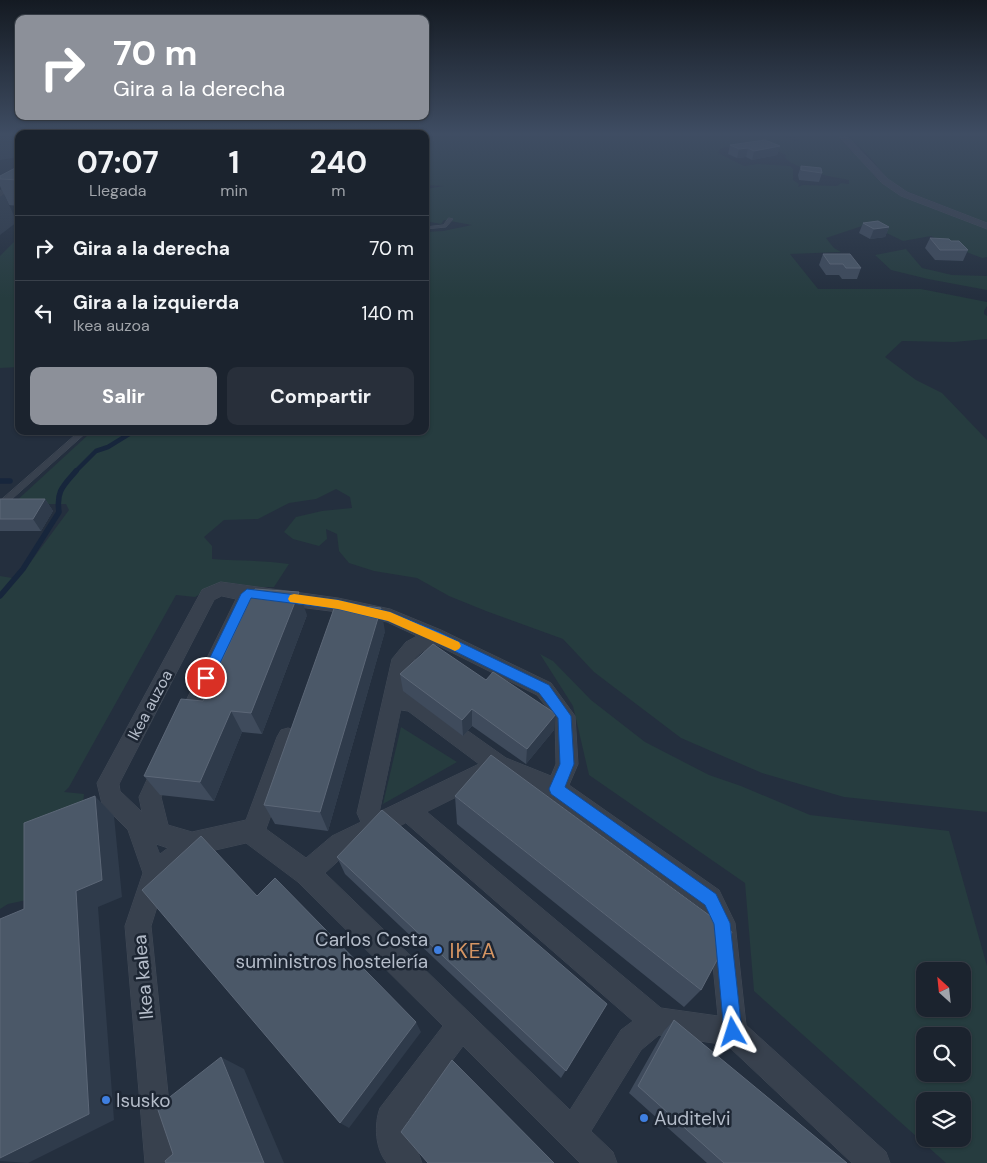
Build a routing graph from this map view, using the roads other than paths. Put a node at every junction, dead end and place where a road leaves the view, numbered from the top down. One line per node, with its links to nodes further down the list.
1 (895, 189): 3 (street)
2 (451, 219): 4 (lane)
3 (987, 226)
4 (429, 228)
5 (80, 435): 6 (lane)
6 (0, 506)
7 (247, 594): 8 (street, Ikea auzoa); 16 (street); 17 (street, Ikea auzoa)
8 (434, 635): 9 (street); 12 (street, Ikea auzoa)
9 (392, 700): 11 (street); 14 (street)
10 (294, 724): 15 (street)
11 (498, 765): 12 (street); 13 (street)
12 (556, 789): 21 (street)
13 (409, 810): 14 (street); 19 (street)
14 (378, 825): 18 (street)
15 (252, 833): 16 (street); 18 (street)
16 (192, 844): 17 (street)
17 (156, 873): 23 (street, Ikea kalea)
18 (307, 873): 20 (street)
19 (655, 1021): 21 (street); 22 (street)
20 (461, 1025): 22 (street); 24 (street)
21 (733, 1032): 26 (street)
22 (572, 1134): 25 (street)
23 (160, 1163)
24 (407, 1163)
25 (602, 1163)
26 (875, 1163)

